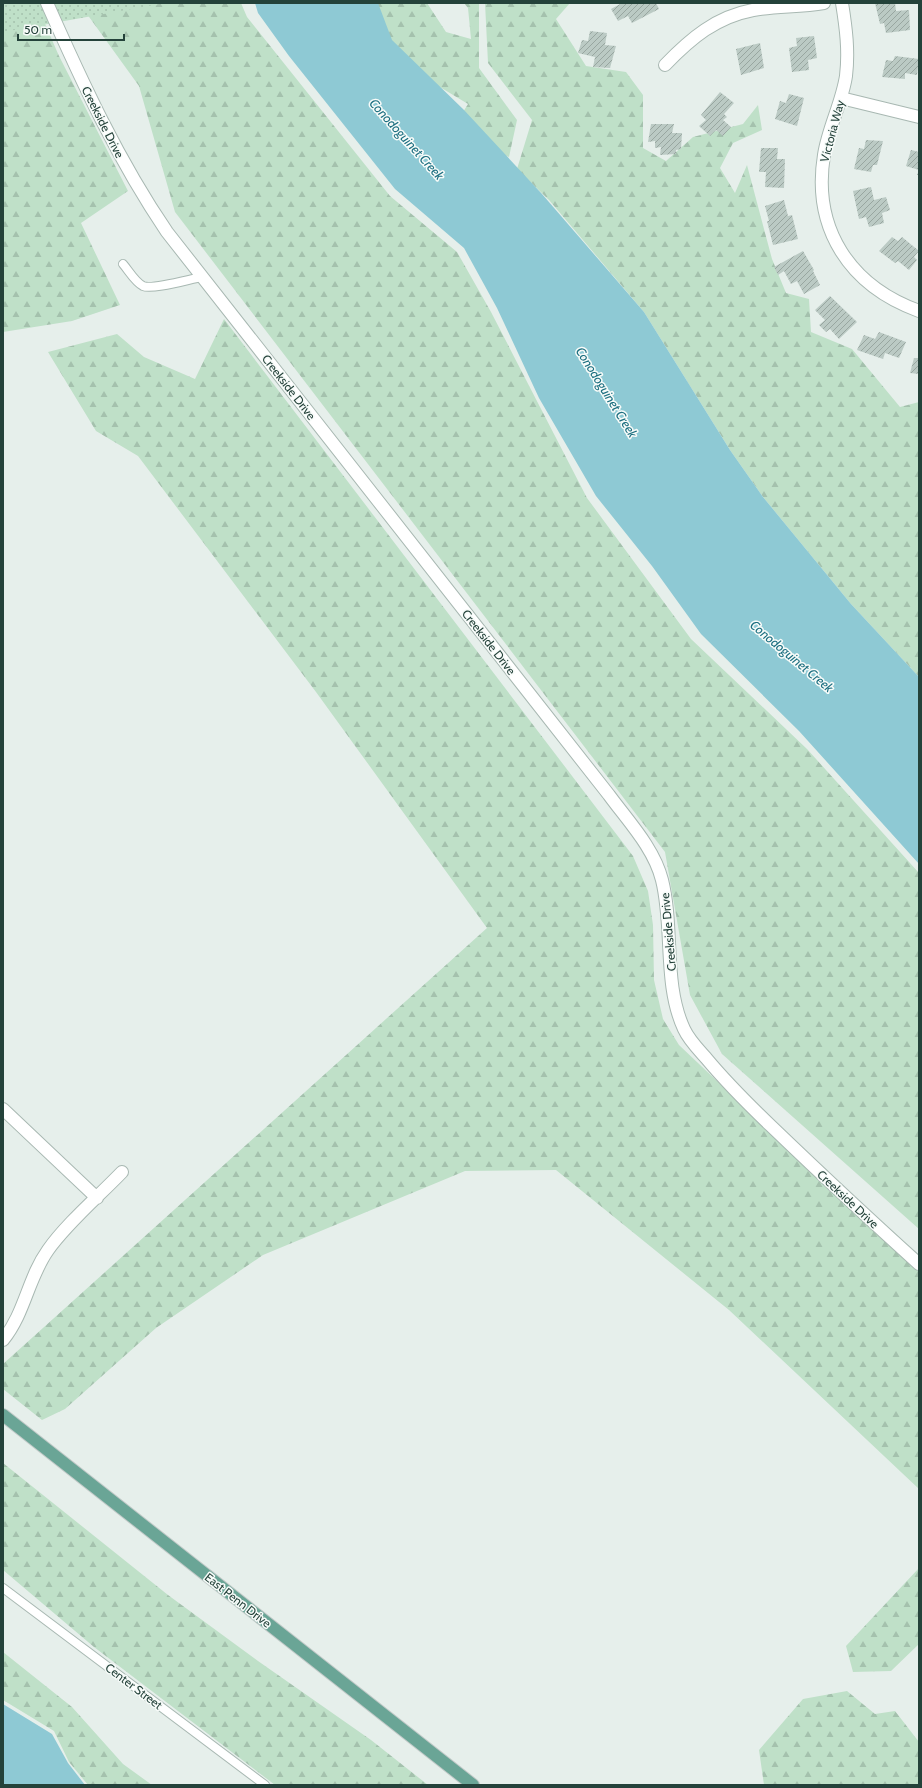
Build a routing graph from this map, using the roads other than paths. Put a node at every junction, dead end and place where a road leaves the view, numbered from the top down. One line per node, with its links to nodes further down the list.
1 (47, 3): 8 (street, Creekside Drive)
2 (824, 3): 4 (street)
3 (842, 3): 5 (street, Victoria Way)
4 (665, 65)
5 (841, 98): 6 (street); 9 (street, Victoria Way)
6 (919, 118)
7 (124, 264): 8 (lane)
8 (202, 277): 13 (street, Creekside Drive)
9 (919, 311)
10 (3, 1109): 12 (street)
11 (122, 1172): 12 (street)
12 (97, 1198): 14 (street)
13 (919, 1264)
14 (3, 1340)
15 (3, 1415): 18 (main road, East Penn Drive)
16 (3, 1588): 17 (lane, Center Street)
17 (265, 1785)
18 (473, 1785)

